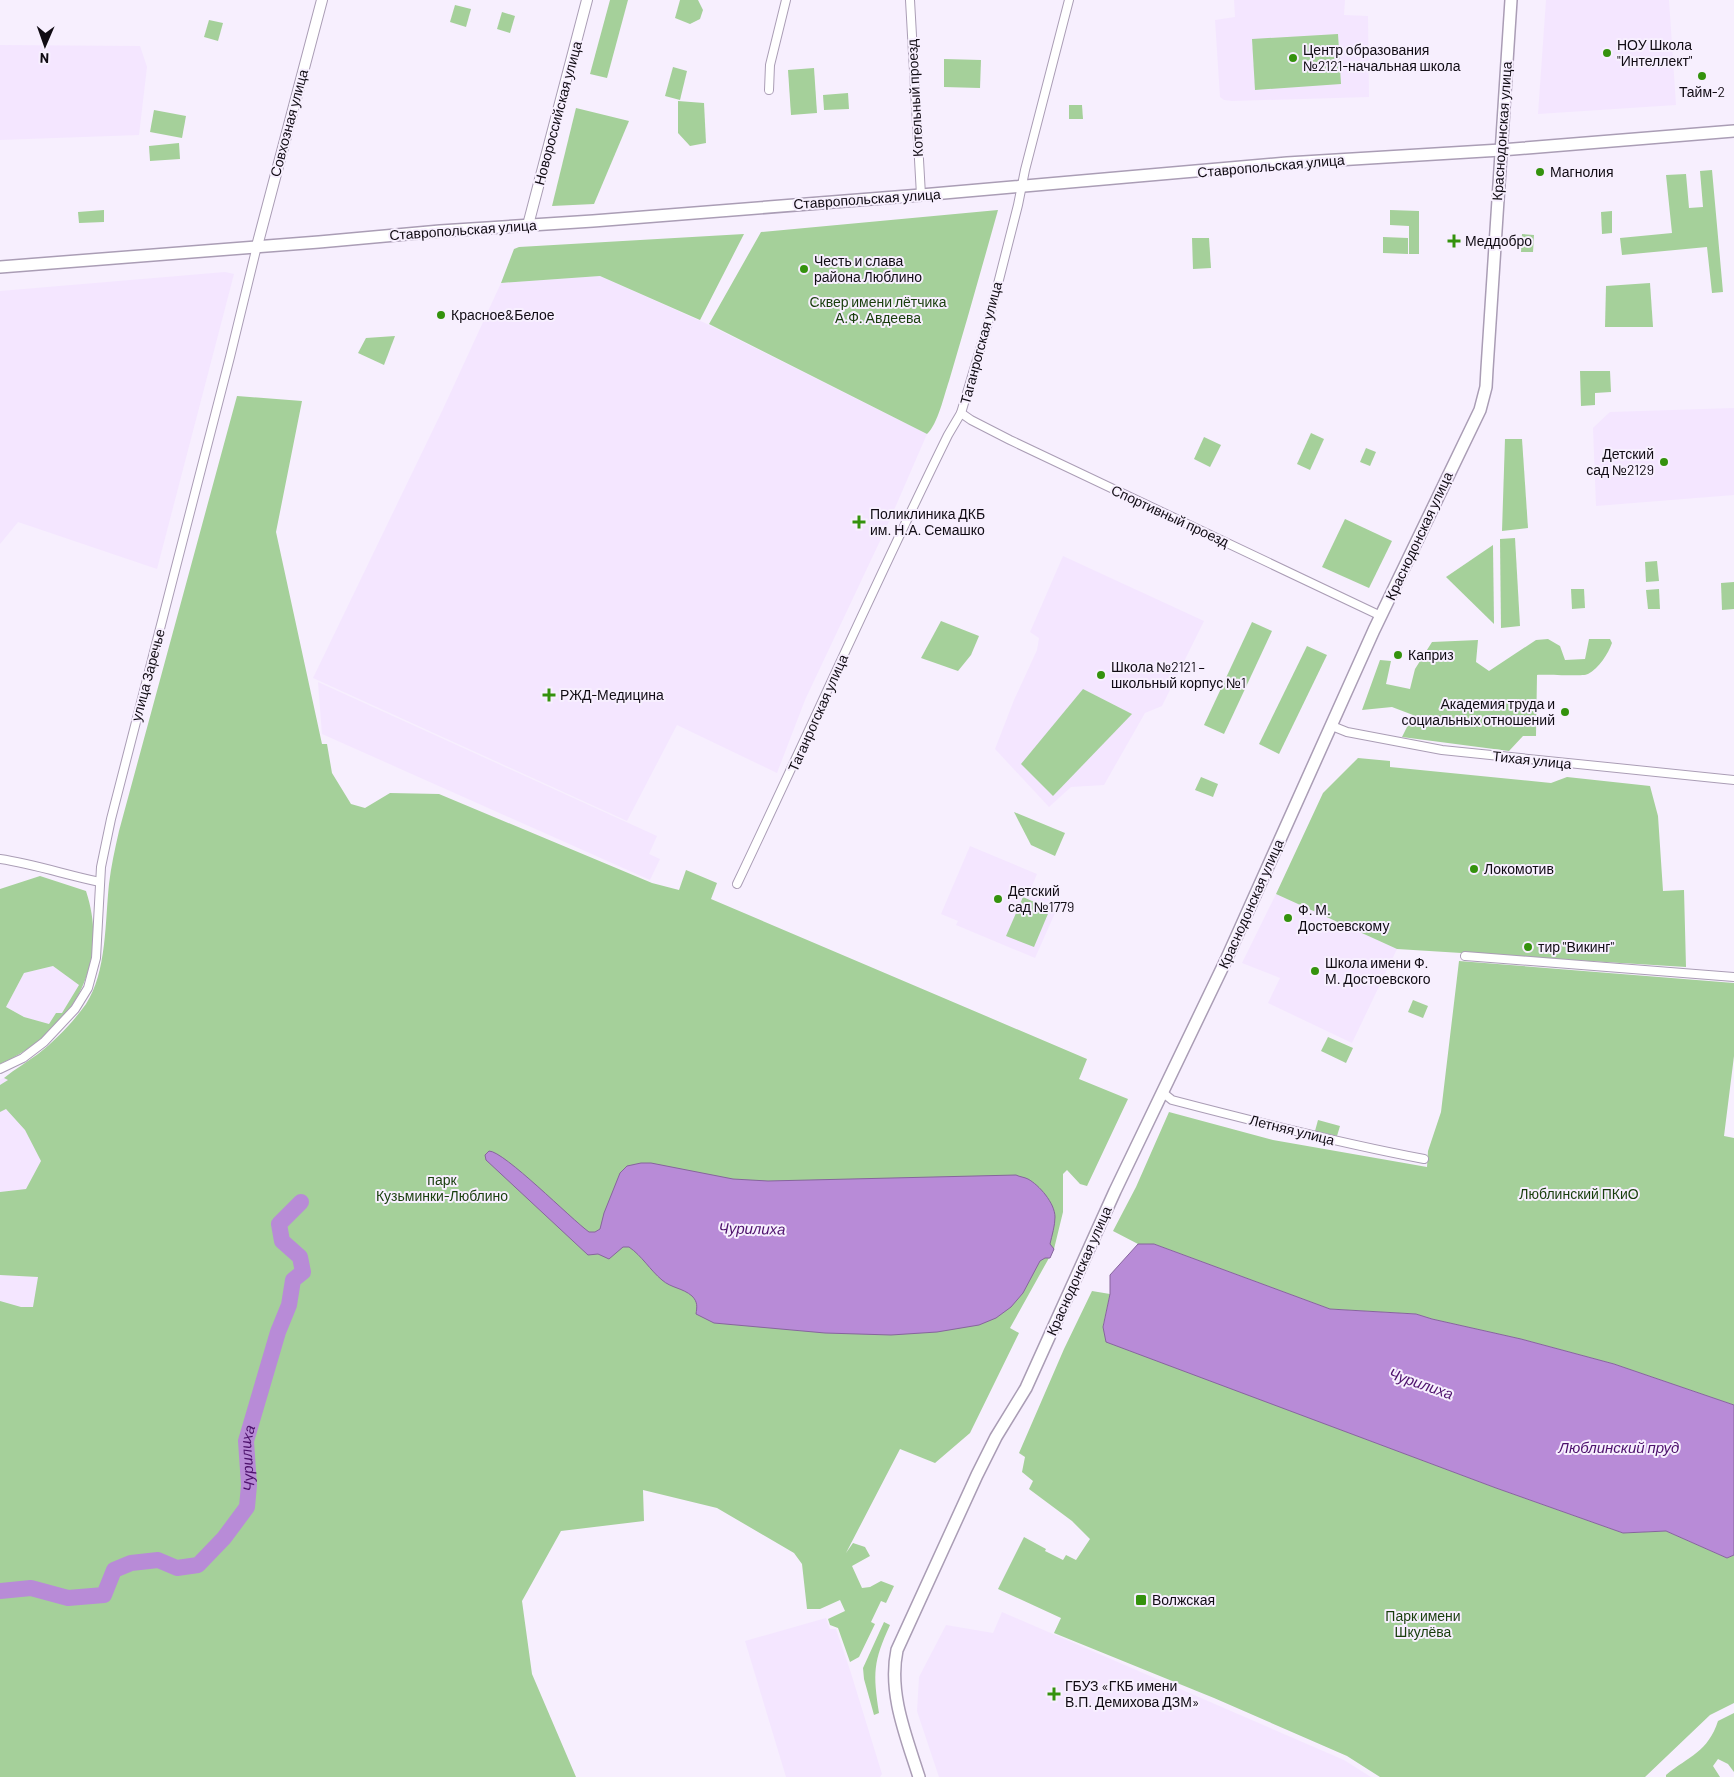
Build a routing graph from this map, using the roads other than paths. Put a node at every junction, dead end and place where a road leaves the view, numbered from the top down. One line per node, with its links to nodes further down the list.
1 (322, 0): 13 (street, Совхозная улица)
2 (587, 0): 12 (street, Новороссийская улица)
3 (786, 0): 7 (street)
4 (910, 0): 11 (street, Котельный проезд)
5 (1069, 0): 10 (street, Таганрогская улица)
6 (1511, 0): 9 (main road, Краснодонская улица)
7 (769, 90)
8 (1734, 131): 9 (main road, Ставропольская улица)
9 (1501, 150): 10 (main road, Ставропольская улица); 16 (main road, Краснодонская улица)
10 (1021, 186): 11 (main road, Ставропольская улица); 15 (street, Таганрогская улица)
11 (921, 195): 12 (main road, Ставропольская улица)
12 (528, 225): 13 (main road, Ставропольская улица)
13 (257, 246): 14 (main road, Ставропольская улица); 20 (street, улица Заречье)
14 (0, 267)
15 (962, 413): 16 (street, Спортивный проезд); 21 (street, Таганрогская улица)
16 (1381, 616): 17 (main road, Краснодонская улица)
17 (1332, 726): 18 (street, Тихая улица); 25 (main road, Краснодонская улица)
18 (1734, 780)
19 (0, 859): 20 (street)
20 (100, 882): 24 (street, улица Заречье)
21 (738, 884)
22 (1464, 956): 23 (street)
23 (1734, 978)
24 (0, 1069)
25 (1162, 1092): 26 (street, Летняя улица); 27 (main road, Краснодонская улица)
26 (1424, 1159)
27 (920, 1777)

